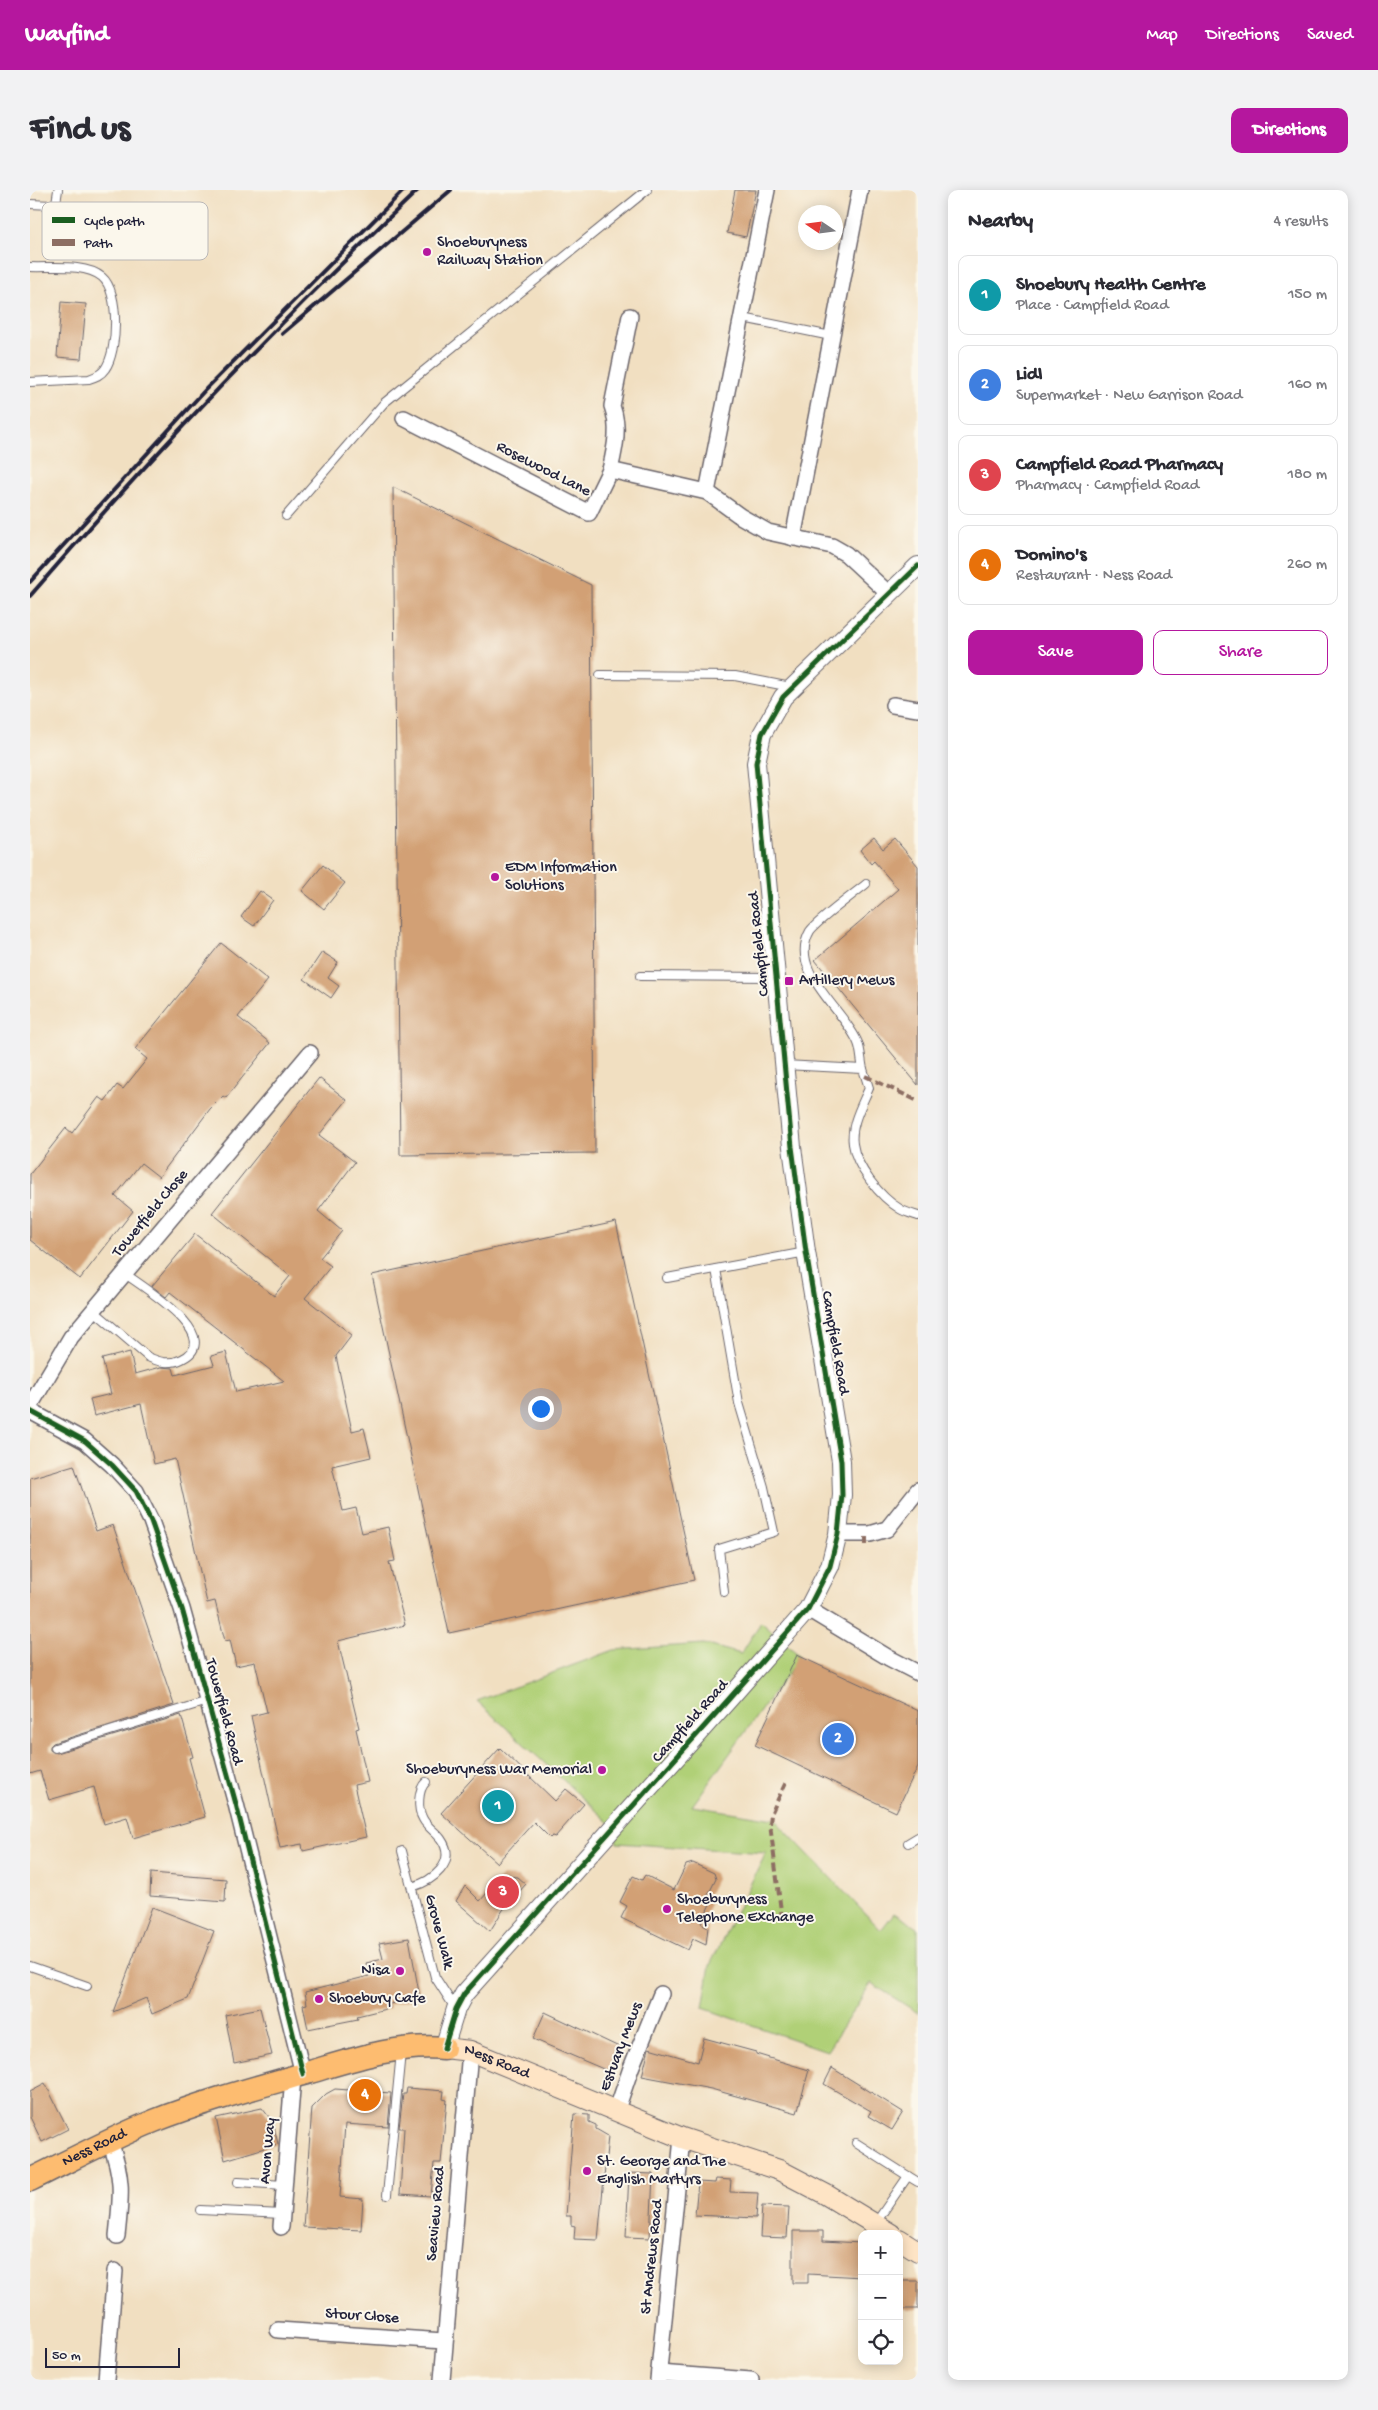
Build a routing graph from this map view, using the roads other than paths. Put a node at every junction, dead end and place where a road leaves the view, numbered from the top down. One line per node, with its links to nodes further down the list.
1 (647, 190): 12 (lane)
2 (767, 190): 6 (street)
3 (860, 190): 7 (street)
4 (30, 267): 8 (lane)
5 (630, 316): 10 (street)
6 (743, 318): 7 (lane); 11 (street)
7 (831, 336): 13 (street)
8 (30, 382)
9 (404, 418): 10 (street, Rosewood Lane)
10 (610, 470): 11 (street, Rosewood Lane)
11 (707, 492): 13 (street, Rosewood Lane)
12 (286, 516)
13 (792, 538): 15 (street, Rosewood Lane)
14 (918, 566): 15 (street, Campfield Road)
15 (889, 594): 17 (street, Campfield Road)
16 (600, 675): 17 (lane)
17 (792, 687): 22 (street, Campfield Road)
18 (893, 705): 19 (street)
19 (918, 709)
20 (866, 884): 25 (lane)
21 (640, 976): 22 (lane)
22 (776, 977): 24 (street, Campfield Road)
23 (310, 1053): 29 (street, Towerfield Close)
24 (784, 1065): 25 (lane); 27 (street, Campfield Road)
25 (863, 1069): 26 (lane)
26 (918, 1216)
27 (806, 1252): 28 (lane); 35 (street, Campfield Road)
28 (716, 1269): 30 (lane); 36 (lane)
29 (124, 1273): 31 (street, Towerfield Close); 31 (lane)
30 (667, 1278)
31 (93, 1310): 32 (street, Towerfield Close)
32 (30, 1406)
33 (30, 1411): 39 (street, Towerfield Road)
34 (918, 1490): 35 (street)
35 (838, 1534): 37 (street, Campfield Road)
36 (724, 1592)
37 (808, 1609): 38 (street); 49 (street, Campfield Road)
38 (918, 1672)
39 (207, 1701): 40 (lane); 53 (street, Towerfield Road)
40 (54, 1748)
41 (426, 1782): 45 (lane, Grove Walk)
42 (918, 1837): 43 (lane)
43 (908, 1843)
44 (402, 1851): 45 (lane, Grove Walk)
45 (412, 1887): 49 (lane, Grove Walk)
46 (30, 1966): 47 (lane)
47 (87, 1986)
48 (661, 1994): 54 (street, Estuary Mews)
49 (456, 2009): 50 (street, Campfield Road)
50 (444, 2048): 51 (main road, Ness Road); 52 (main road, Ness Road)
51 (401, 2050): 53 (main road, Ness Road); 63 (lane)
52 (470, 2051): 54 (main road, Ness Road); 72 (street, Seaview Road)
53 (298, 2076): 56 (main road, Ness Road); 62 (street, Avon Way)
54 (616, 2112): 55 (main road, Ness Road)
55 (682, 2138): 66 (main road, Ness Road); 73 (street, St Andrews Road)
56 (110, 2142): 59 (main road, Ness Road); 67 (street)
57 (856, 2142): 58 (lane)
58 (908, 2176): 61 (lane); 66 (lane)
59 (30, 2180)
60 (238, 2182): 62 (lane)
61 (918, 2182)
62 (284, 2185): 65 (street, Avon Way)
63 (387, 2195)
64 (200, 2210): 65 (lane)
65 (281, 2221)
66 (883, 2229)
67 (117, 2236)
68 (903, 2242): 69 (main road)
69 (918, 2251)
70 (115, 2271): 74 (street)
71 (278, 2330): 72 (street, Stour Close)
72 (444, 2340): 75 (street, Seaview Road)
73 (658, 2376): 76 (street)
74 (106, 2380)
75 (442, 2380)
76 (751, 2380)

